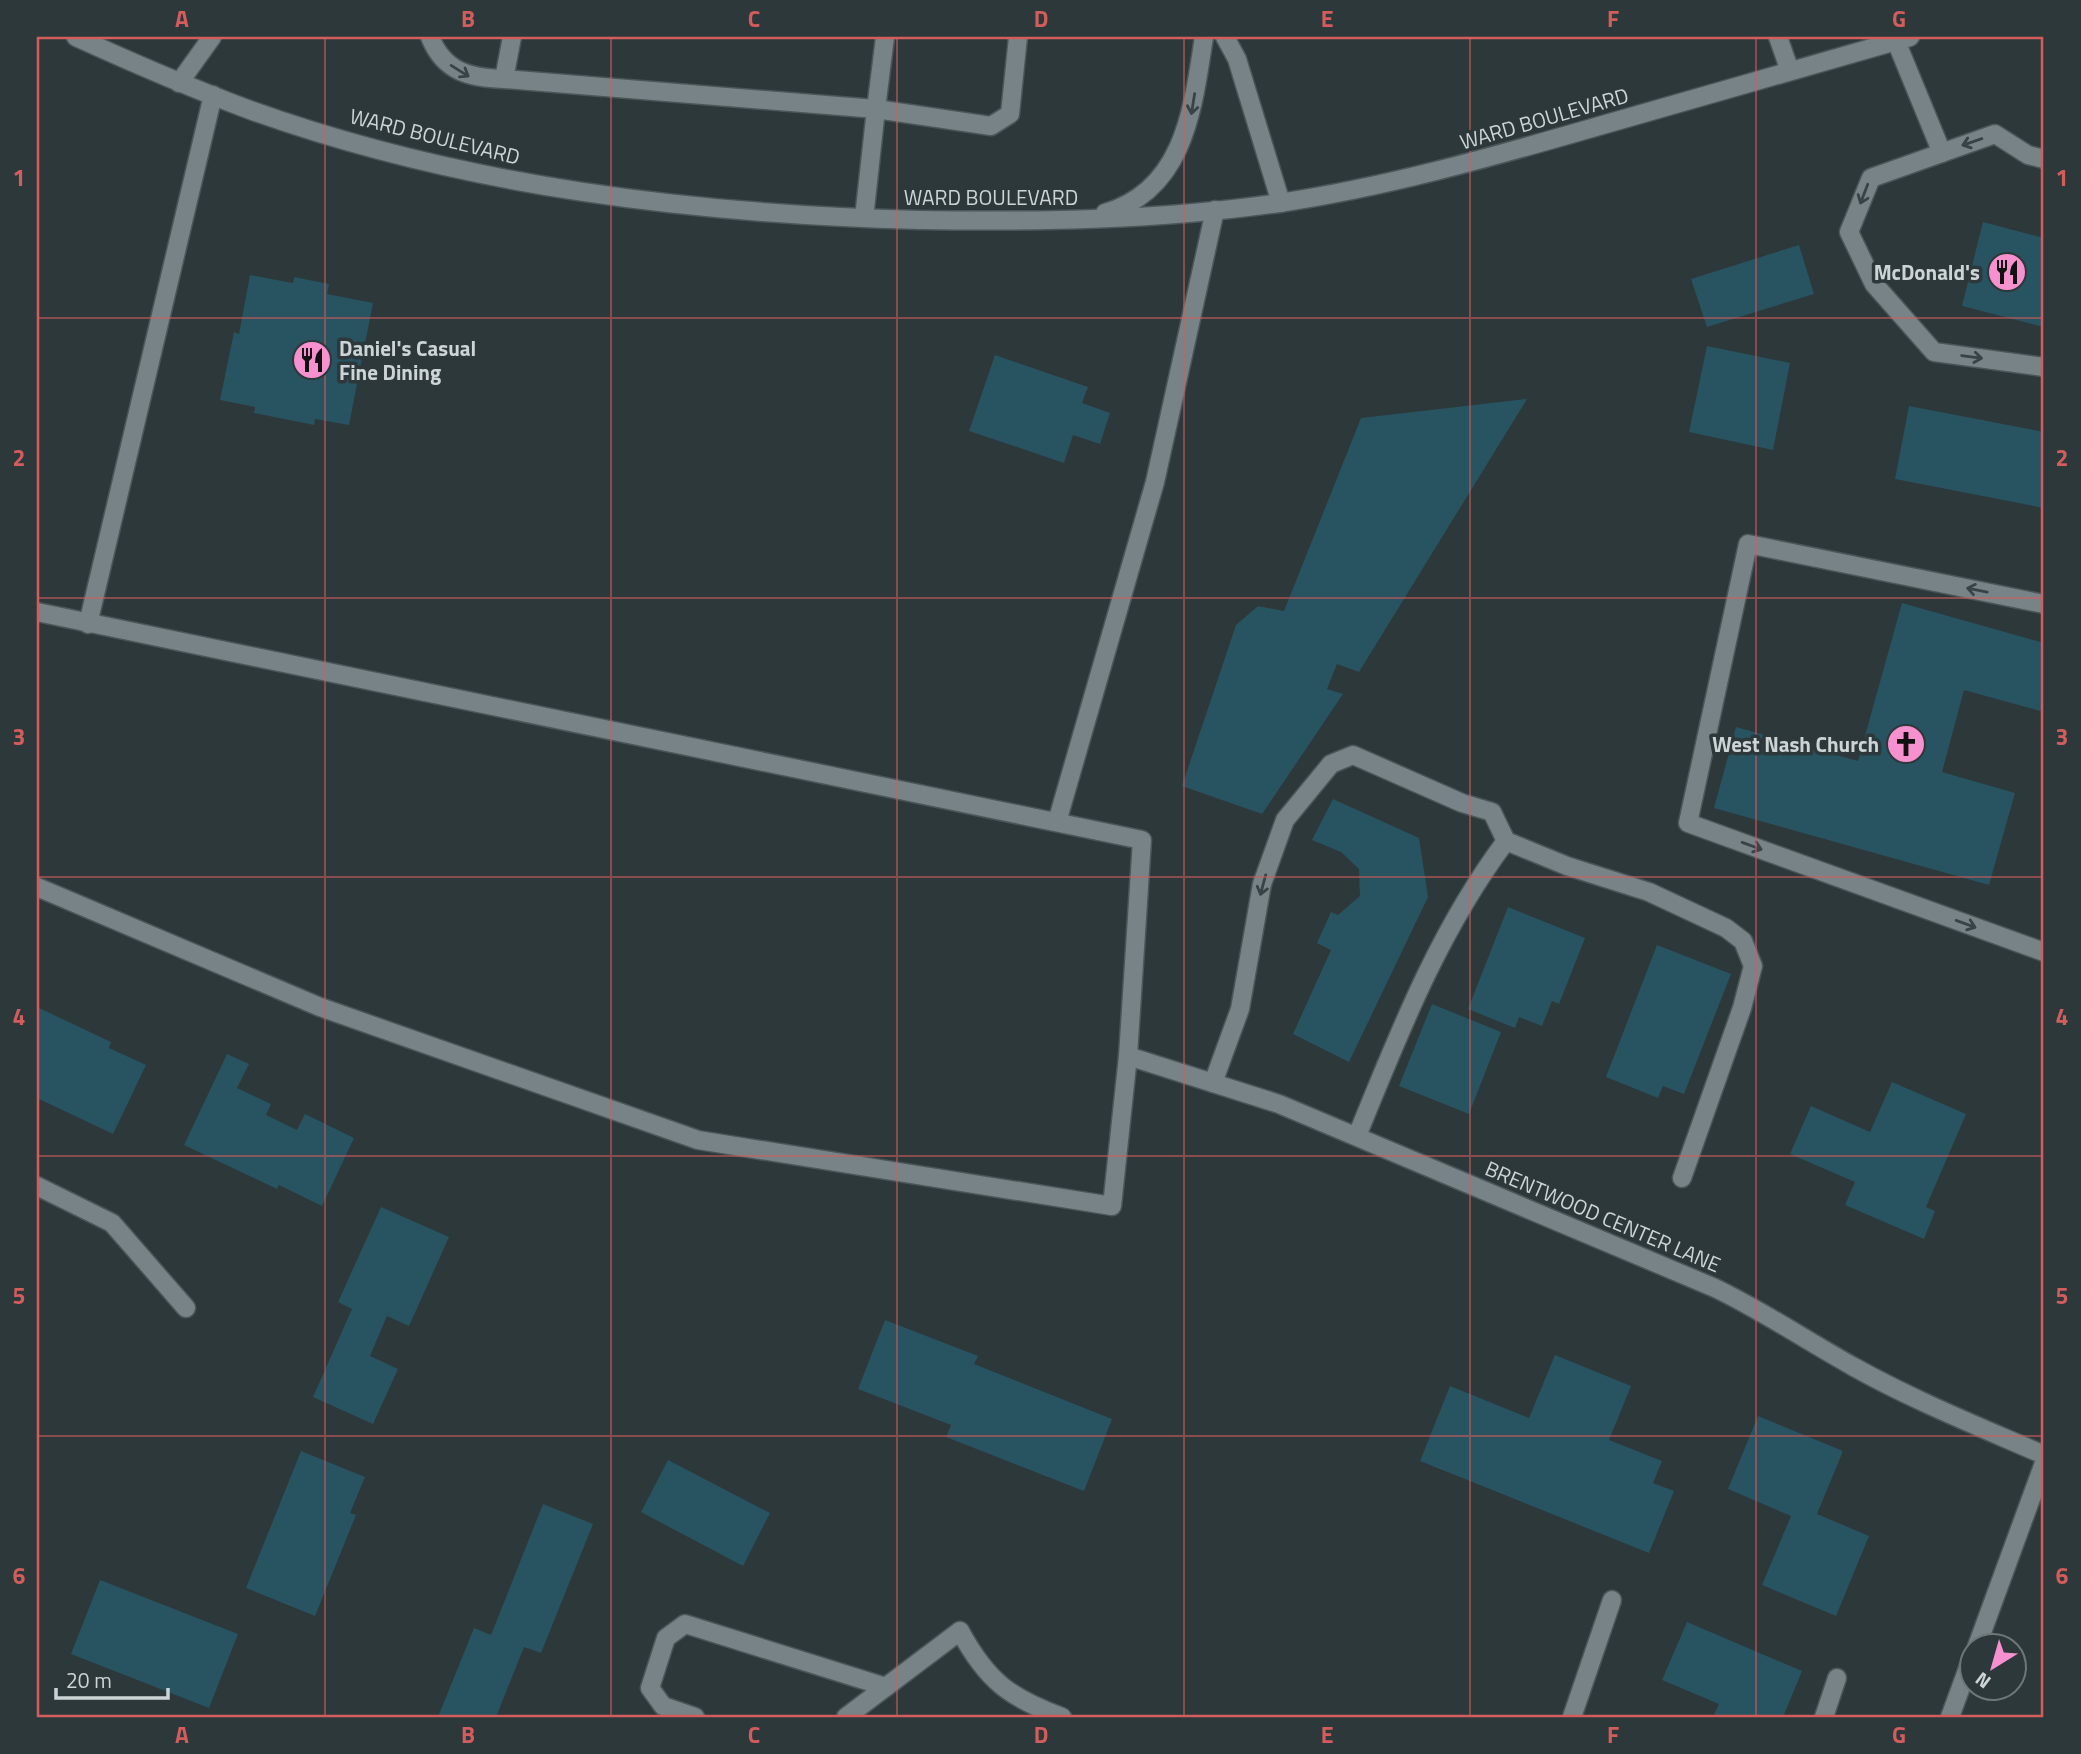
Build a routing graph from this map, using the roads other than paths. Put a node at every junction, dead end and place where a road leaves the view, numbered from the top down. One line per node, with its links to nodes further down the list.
1 (76, 37): 13 (main road, WARD BOULEVARD)
2 (212, 37): 13 (main road)
3 (430, 37): 12 (main road, one-way to 12)
4 (512, 37): 12 (main road)
5 (885, 37): 15 (main road)
6 (1018, 37): 15 (main road)
7 (1203, 37): 21 (main road, one-way to 21)
8 (1226, 37): 18 (main road)
9 (1779, 37): 11 (main road)
10 (1903, 39): 11 (main road, WARD BOULEVARD); 16 (main road)
11 (1790, 71): 18 (main road, WARD BOULEVARD)
12 (504, 79): 15 (main road)
13 (179, 83): 14 (main road, WARD BOULEVARD)
14 (213, 96): 20 (main road, WARD BOULEVARD); 25 (main road)
15 (876, 109): 20 (main road)
16 (1942, 153): 17 (main road, one-way to 16); 22 (main road, one-way to 22)
17 (2044, 159)
18 (1281, 203): 19 (main road, WARD BOULEVARD)
19 (1214, 210): 21 (main road, WARD BOULEVARD); 26 (main road)
20 (864, 218): 21 (main road, WARD BOULEVARD)
21 (1082, 220)
22 (2044, 367)
23 (2044, 604): 29 (main road, one-way to 29)
24 (37, 612): 25 (main road)
25 (88, 624): 26 (main road)
26 (1057, 822): 30 (main road)
27 (1506, 841): 31 (main road, one-way to 31); 32 (main road); 33 (main road)
28 (37, 887): 30 (main road)
29 (2044, 953)
30 (1128, 1056): 31 (main road, BRENTWOOD CENTER LANE)
31 (1213, 1083): 32 (main road, BRENTWOOD CENTER LANE)
32 (1357, 1136): 36 (main road, BRENTWOOD CENTER LANE)
33 (1682, 1178)
34 (37, 1186): 35 (main road)
35 (186, 1308)
36 (2044, 1455)
37 (2044, 1463): 39 (main road)
38 (1612, 1600): 46 (main road)
39 (1982, 1632)
40 (1837, 1678): 47 (main road)
41 (886, 1687): 43 (main road); 44 (main road); 45 (main road)
42 (1958, 1697): 48 (main road)
43 (695, 1717)
44 (846, 1717)
45 (1062, 1717)
46 (1572, 1717)
47 (1824, 1717)
48 (1951, 1717)

